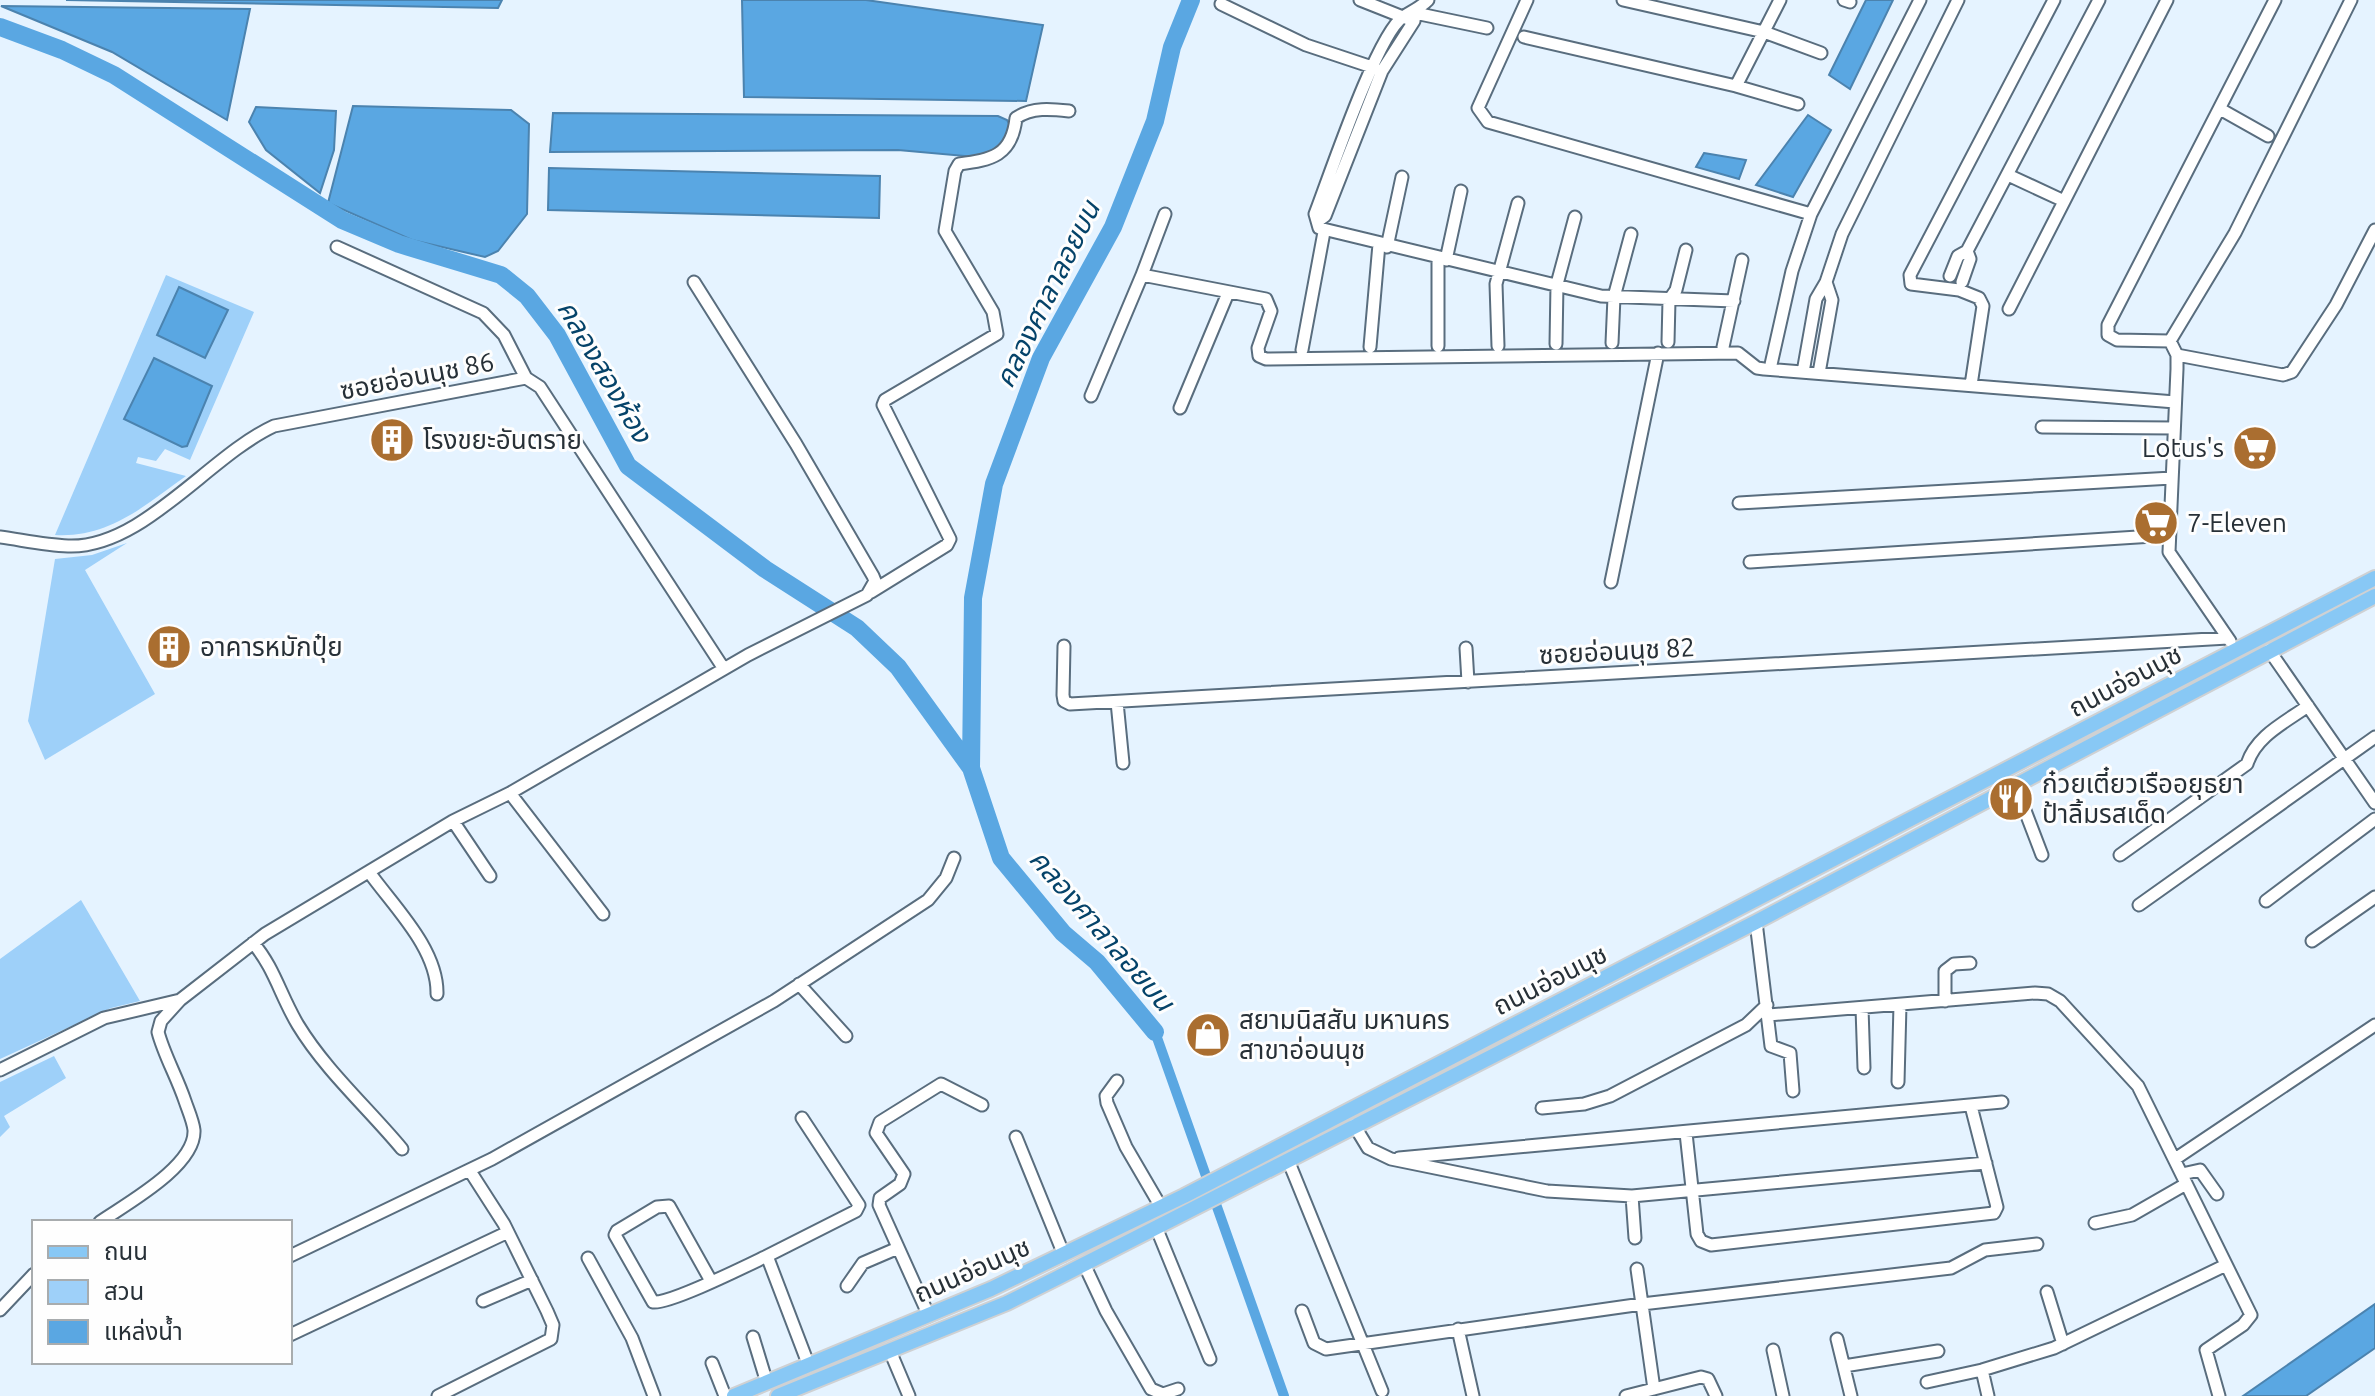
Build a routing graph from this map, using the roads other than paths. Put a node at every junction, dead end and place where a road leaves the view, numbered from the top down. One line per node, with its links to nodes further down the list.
1 (1360, 0): 14 (street)
2 (1428, 0): 14 (street)
3 (1527, 0): 31 (street)
4 (1623, 0): 16 (street)
5 (1780, 0): 16 (street)
6 (1920, 0): 31 (street)
7 (1958, 0): 45 (street)
8 (2054, 0): 46 (street)
9 (2099, 0): 25 (street)
10 (2167, 0): 28 (street)
11 (2275, 0): 22 (street)
12 (2351, 0): 54 (street)
13 (1221, 4): 19 (street)
14 (1410, 17): 15 (street); 19 (street)
15 (1487, 28)
16 (1764, 32): 18 (street); 20 (street)
17 (1524, 37): 20 (street)
18 (1821, 53)
19 (1377, 69): 33 (street)
20 (1736, 86): 21 (street)
21 (1798, 104)
22 (2220, 109): 24 (street); 54 (street)
23 (1069, 111): 82 (street)
24 (2268, 136)
25 (2008, 175): 28 (street); 39 (street)
26 (1402, 177): 36 (street)
27 (1461, 191): 40 (street)
28 (2064, 201): 53 (street)
29 (1518, 203): 42 (street)
30 (1165, 214): 43 (street)
31 (1811, 214): 65 (street)
32 (1575, 217): 47 (street)
33 (1321, 226): 36 (street); 62 (street)
34 (2375, 230): 64 (street)
35 (1631, 234): 50 (street)
36 (1383, 245): 40 (street); 60 (street)
37 (337, 247): 68 (street)
38 (1686, 250): 51 (street)
39 (1967, 251): 46 (street); 48 (street)
40 (1442, 260): 42 (street); 58 (street)
41 (1742, 260): 52 (street)
42 (1500, 272): 47 (street); 59 (street)
43 (1142, 275): 49 (street); 70 (street)
44 (694, 282): 82 (street)
45 (1826, 282): 66 (street); 67 (street)
46 (1948, 282): 48 (street)
47 (1557, 284): 50 (street); 57 (street)
48 (1961, 286): 69 (street)
49 (1228, 293): 63 (street); 72 (street)
50 (1614, 297): 51 (street); 56 (street)
51 (1669, 300): 52 (street); 55 (street)
52 (1734, 301): 61 (street)
53 (2009, 309)
54 (2170, 341): 64 (street)
55 (1668, 342)
56 (1612, 343)
57 (1556, 344)
58 (1438, 346)
59 (1498, 346)
60 (1370, 347)
61 (1723, 347)
62 (1302, 350)
63 (1658, 353): 65 (street); 81 (street)
64 (2177, 355): 71 (street)
65 (1770, 369): 66 (street)
66 (1803, 372): 67 (street)
67 (1819, 373): 69 (street)
68 (526, 378): 78 (street, ซอยอ่อนนุช 86); 88 (street, ซอยอ่อนนุช 86)
69 (1971, 385): 71 (street)
70 (1091, 396)
71 (2175, 402): 74 (street)
72 (1180, 408)
73 (2042, 427): 74 (street)
74 (2174, 428): 75 (street)
75 (2172, 478): 76 (street); 77 (street)
76 (1739, 503)
77 (2169, 535): 79 (street); 84 (street)
78 (0, 537)
79 (1750, 562)
80 (2375, 578): 84 (main road, ถนนอ่อนนุช)
81 (1611, 582)
82 (867, 595): 88 (street)
83 (2375, 596): 87 (main road, ถนนอ่อนนุช)
84 (2232, 643): 89 (street, ซอยอ่อนนุช 82); 105 (main road, ถนนอ่อนนุช)
85 (1064, 646): 90 (street, ซอยอ่อนนุช 82)
86 (1466, 648): 89 (street)
87 (2269, 650): 91 (street); 95 (main road, ถนนอ่อนนุช)
88 (724, 669): 96 (street)
89 (1468, 682): 90 (street, ซอยอ่อนนุช 82)
90 (1117, 702): 94 (street)
91 (2308, 706): 93 (street); 101 (street)
92 (2375, 737): 93 (street)
93 (2344, 758): 97 (street); 109 (street)
94 (1123, 763)
95 (2016, 787): 100 (street); 106 (main road, ถนนอ่อนนุช)
96 (510, 793): 99 (street); 110 (street)
97 (2375, 803)
98 (2375, 819): 108 (street)
99 (453, 821): 103 (street); 104 (street)
100 (2042, 855)
101 (2120, 855)
102 (954, 858): 115 (street)
103 (369, 872): 113 (street); 116 (street)
104 (490, 876)
105 (1802, 877): 106 (main road); 149 (main road, ถนนอ่อนนุช)
106 (1810, 894): 111 (main road, ถนนอ่อนนุช)
107 (2375, 897): 112 (street)
108 (2266, 901)
109 (2139, 905)
110 (603, 914)
111 (1756, 922): 121 (street); 136 (main road, ถนนอ่อนนุช)
112 (2312, 941)
113 (253, 943): 117 (street); 139 (street)
114 (1970, 963): 118 (street)
115 (799, 984): 125 (street); 144 (street)
116 (437, 994)
117 (180, 1000): 122 (street); 124 (street)
118 (1945, 1001): 119 (street); 141 (street)
119 (1900, 1005): 120 (street); 129 (street)
120 (1862, 1008): 121 (street); 126 (street)
121 (1768, 1010): 130 (street); 134 (street)
122 (138, 1011): 124 (street); 127 (street)
123 (2375, 1025): 141 (street)
124 (158, 1032): 150 (street)
125 (846, 1036)
126 (1864, 1068)
127 (0, 1070)
128 (1117, 1081): 149 (street)
129 (1898, 1082)
130 (1793, 1091)
131 (2002, 1102): 133 (street)
132 (982, 1105): 156 (street)
133 (1971, 1106): 137 (street); 143 (street)
134 (1542, 1108)
135 (802, 1118): 159 (street)
136 (1354, 1125): 140 (street); 142 (main road, ถนนอ่อนนุช)
137 (1686, 1133): 140 (street); 146 (street)
138 (1016, 1137): 158 (street)
139 (402, 1149)
140 (1391, 1159): 148 (street)
141 (2175, 1159): 145 (street)
142 (1288, 1160): 152 (main road, ถนนอ่อนนุช); 178 (street)
143 (1986, 1163): 146 (street); 146 (street)
144 (470, 1171): 153 (street); 157 (street)
145 (2184, 1179): 147 (street); 151 (street); 162 (street)
146 (1692, 1191): 148 (street)
147 (2217, 1194)
148 (1632, 1196): 154 (street)
149 (1161, 1207): 158 (main road, ถนนอ่อนนุช)
150 (103, 1220)
151 (2095, 1223)
152 (1156, 1227): 161 (main road, ถนนอ่อนนุช); 183 (street)
153 (508, 1232): 165 (street); 175 (street)
154 (1635, 1238)
155 (2037, 1244): 170 (street)
156 (898, 1248): 167 (street); 173 (street)
157 (292, 1255)
158 (1064, 1255): 173 (main road, ถนนอ่อนนุช)
159 (767, 1256): 166 (street); 185 (street)
160 (588, 1258): 194 (street)
161 (1084, 1264): 181 (main road, ถนนอ่อนนุช); 190 (street)
162 (2226, 1265): 179 (street); 205 (street)
163 (1637, 1269): 170 (street)
164 (32, 1276): 171 (street)
165 (532, 1280): 169 (street); 193 (street)
166 (711, 1281): 166 (street)
167 (847, 1286)
168 (2047, 1292): 179 (street)
169 (483, 1301)
170 (1642, 1304): 174 (street); 191 (street)
171 (0, 1310)
172 (1302, 1311): 178 (street)
173 (929, 1316): 185 (main road, ถนนอ่อนนุช)
174 (1458, 1329): 178 (street); 199 (street)
175 (292, 1334)
176 (753, 1337): 189 (street)
177 (1837, 1339): 186 (street)
178 (1364, 1343): 192 (street)
179 (2059, 1345): 187 (street)
180 (1773, 1350): 202 (street)
181 (890, 1351): 197 (main road, ถนนอ่อนนุช); 198 (street)
182 (1938, 1351): 186 (street)
183 (1210, 1359)
184 (712, 1363): 195 (street)
185 (809, 1366): 189 (main road, ถนนอ่อนนุช)
186 (1844, 1366): 203 (street)
187 (1982, 1370): 188 (street); 204 (street)
188 (1927, 1382)
189 (767, 1383): 196 (main road, ถนนอ่อนนุช)
190 (1178, 1389)
191 (1654, 1389): 200 (street); 201 (street)
192 (1382, 1391)
193 (438, 1396)
194 (654, 1396)
195 (725, 1396)
196 (734, 1396)
197 (778, 1396)
198 (909, 1396)
199 (1473, 1396)
200 (1626, 1396)
201 (1716, 1396)
202 (1783, 1396)
203 (1851, 1396)
204 (1988, 1396)
205 (2219, 1396)

